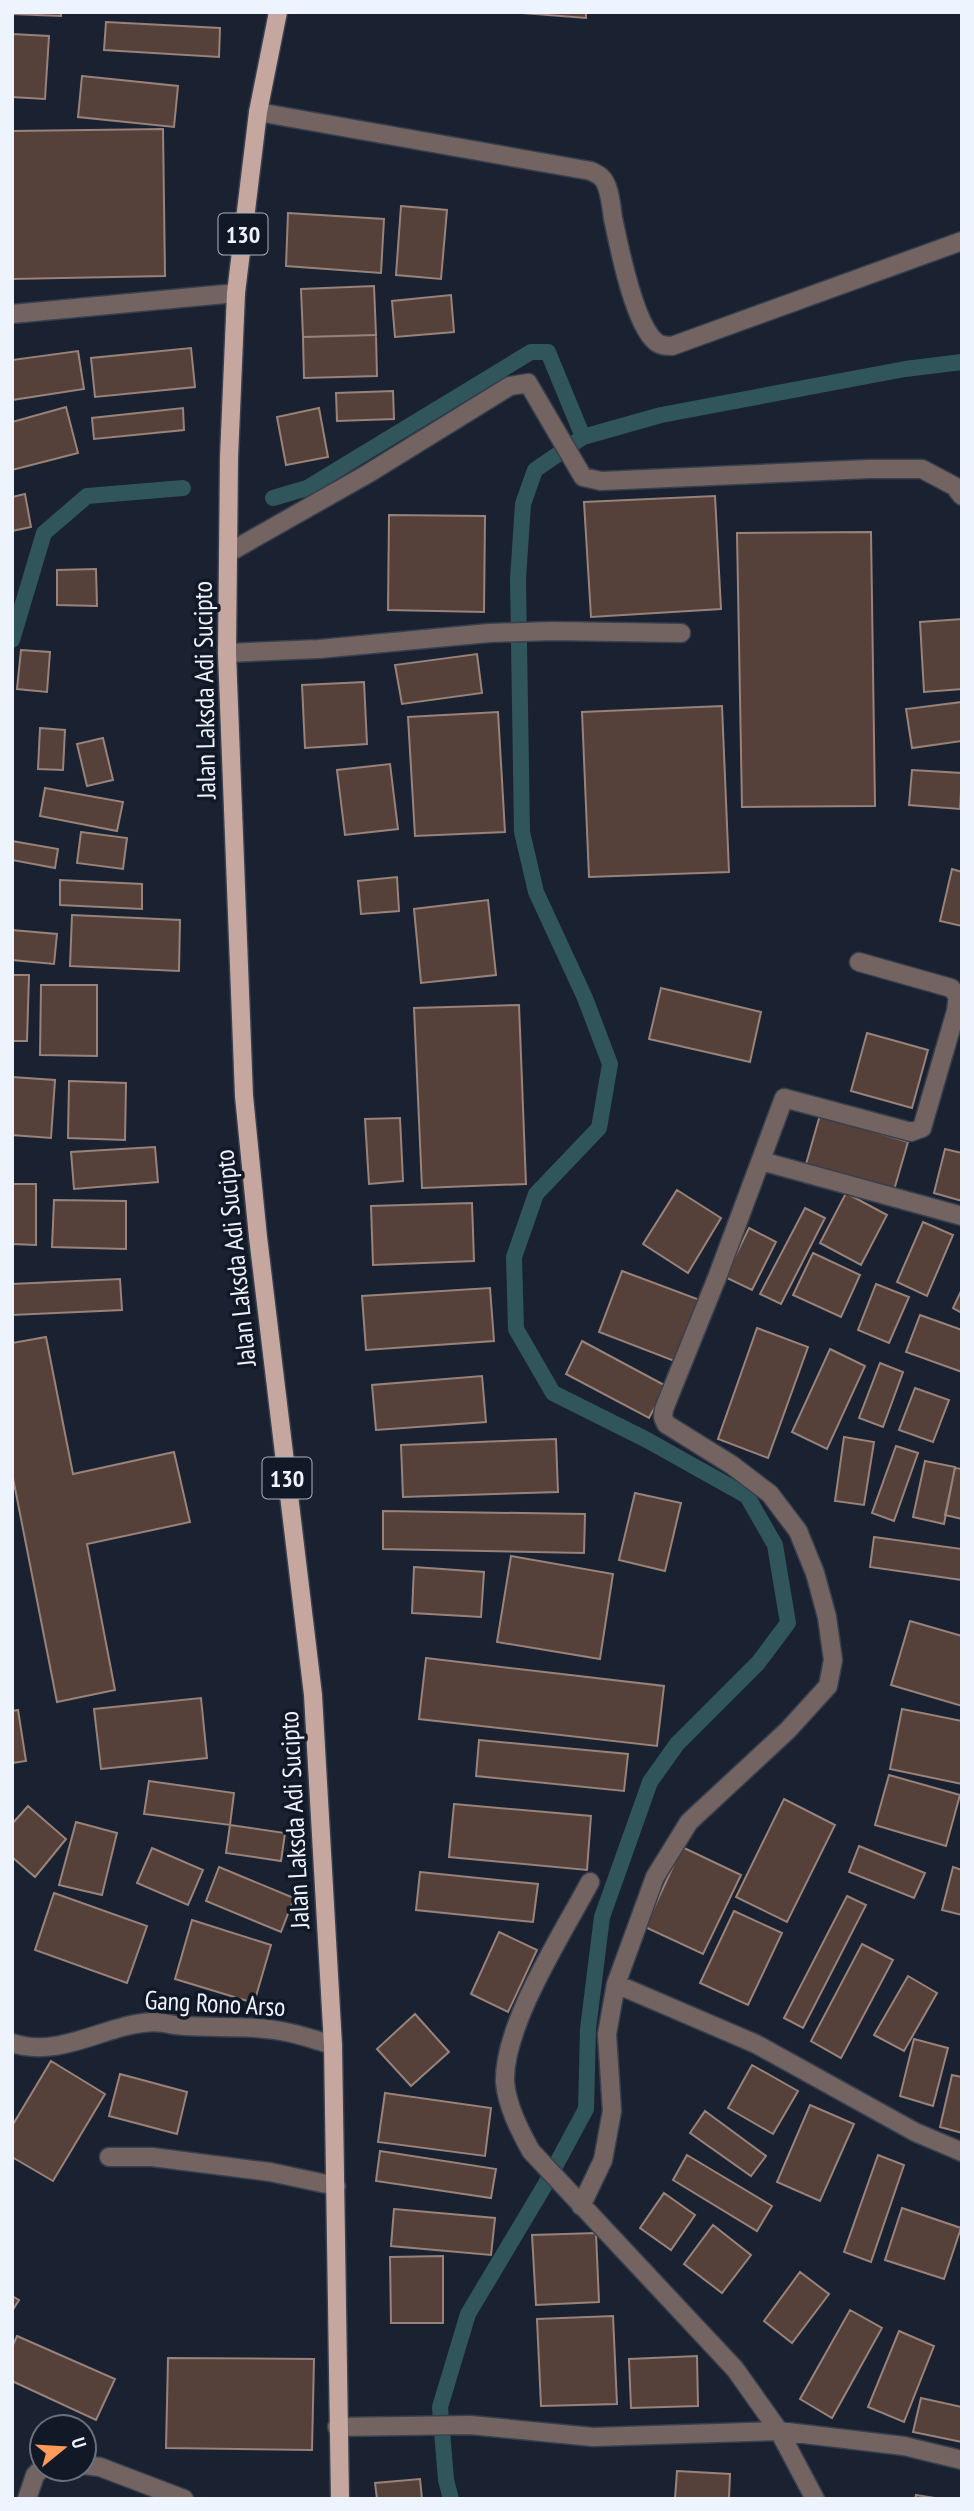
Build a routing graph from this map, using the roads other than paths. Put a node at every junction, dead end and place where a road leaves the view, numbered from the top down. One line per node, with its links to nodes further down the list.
1 (278, 12): 2 (main road, Jalan Laksda Adi Sucipto / 130)
2 (258, 112): 3 (street); 4 (main road, Jalan Laksda Adi Sucipto / 130)
3 (962, 242)
4 (236, 293): 5 (street); 7 (main road, Jalan Laksda Adi Sucipto / 130)
5 (12, 314)
6 (962, 496): 7 (street)
7 (228, 553): 9 (main road, Jalan Laksda Adi Sucipto / 130)
8 (681, 633): 9 (street)
9 (227, 653): 17 (main road, Jalan Laksda Adi Sucipto / 130)
10 (859, 962): 11 (street)
11 (959, 1012): 12 (street)
12 (761, 1161): 13 (street); 15 (street)
13 (962, 1216)
14 (590, 1882): 21 (street)
15 (617, 1984): 18 (street); 21 (street)
16 (12, 2043): 17 (street, Gang Rono Arso)
17 (333, 2045): 20 (main road, Jalan Laksda Adi Sucipto / 130)
18 (962, 2151)
19 (108, 2157): 20 (street)
20 (336, 2186): 22 (main road, Jalan Laksda Adi Sucipto / 130)
21 (579, 2204): 23 (street)
22 (337, 2427): 23 (street); 27 (main road, Jalan Laksda Adi Sucipto / 130)
23 (779, 2431): 24 (street); 28 (street)
24 (962, 2460)
25 (98, 2468): 26 (street)
26 (184, 2499)
27 (340, 2499)
28 (815, 2499)

